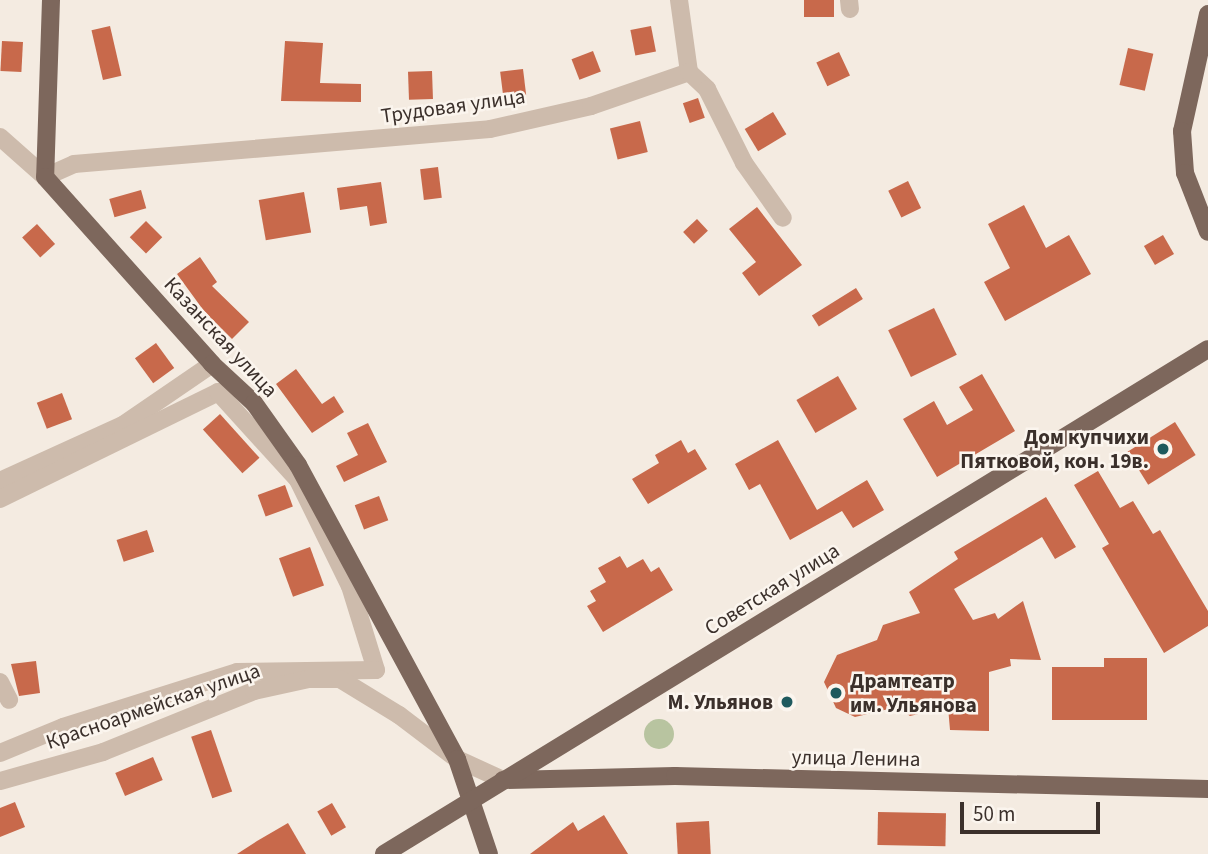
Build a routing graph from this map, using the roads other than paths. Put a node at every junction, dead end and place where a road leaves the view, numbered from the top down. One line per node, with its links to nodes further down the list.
1 (51, 0): 6 (main road)
2 (679, 0): 4 (street)
3 (1208, 13): 8 (main road)
4 (689, 72): 6 (street, Трудовая улица); 7 (street)
5 (0, 137): 6 (street)
6 (45, 177): 12 (main road, Казанская улица)
7 (783, 218)
8 (1208, 232)
9 (1208, 349): 11 (main road, Советская улица)
10 (1208, 361): 11 (main road, Советская улица)
11 (1184, 362): 19 (main road, Советская улица)
12 (212, 364): 13 (street); 18 (main road, Казанская улица)
13 (0, 481)
14 (0, 499): 17 (street)
15 (0, 682): 16 (street)
16 (9, 700)
17 (0, 753)
18 (457, 759): 19 (street, Красноармейская улица); 20 (street, Красноармейская улица); 22 (main road, Казанская улица)
19 (503, 780): 21 (main road, улица Ленина); 22 (main road, Советская улица)
20 (0, 781)
21 (1208, 789)
22 (470, 801): 23 (main road, Советская улица); 24 (main road, Казанская улица)
23 (384, 854)
24 (489, 854)

